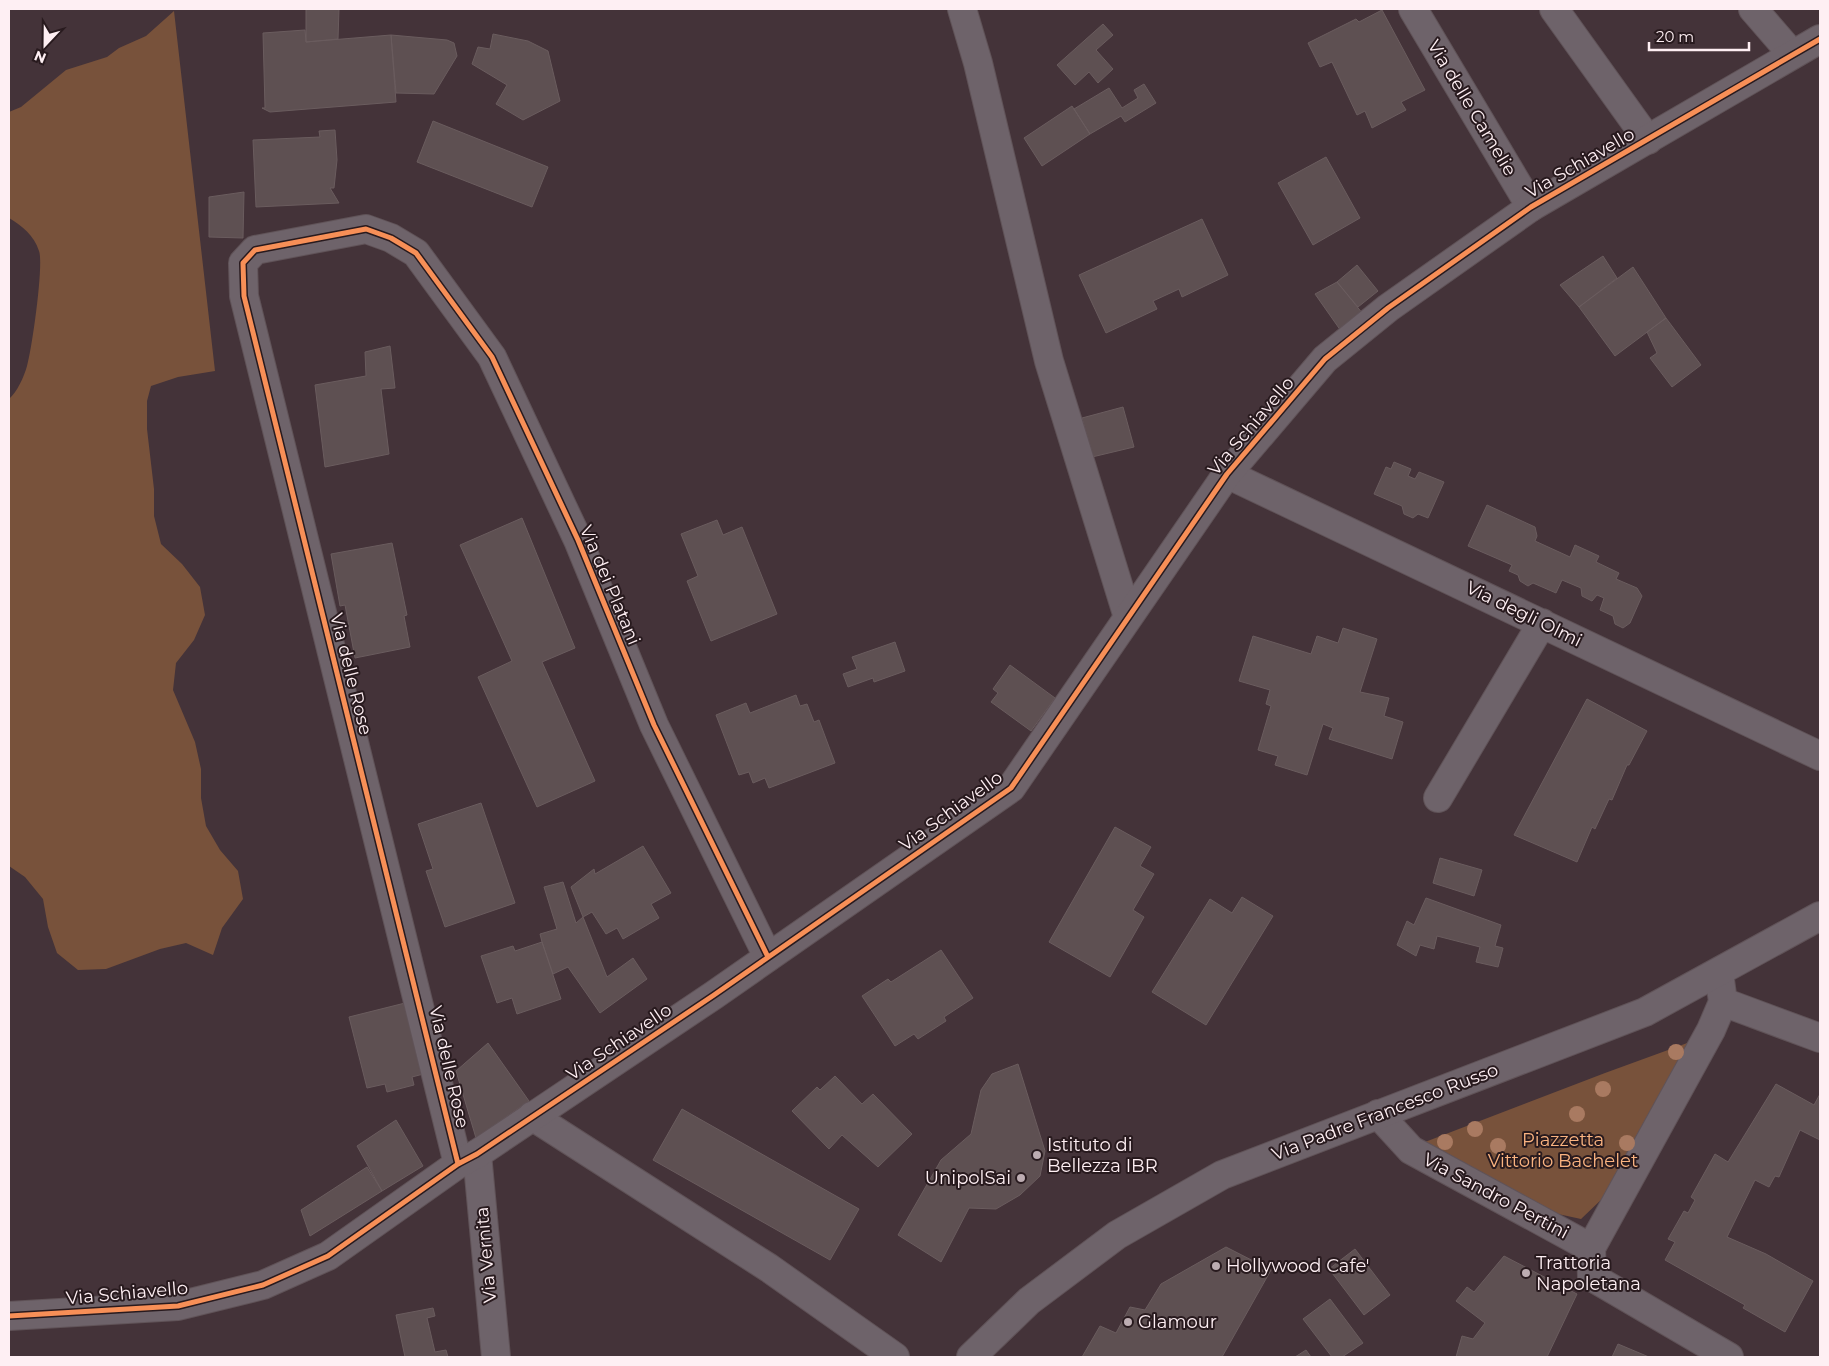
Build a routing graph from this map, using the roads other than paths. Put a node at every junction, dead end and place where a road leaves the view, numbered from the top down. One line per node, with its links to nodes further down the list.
1 (962, 9): 11 (street)
2 (1413, 9): 8 (street, Via delle Camelie)
3 (1554, 9): 7 (street)
4 (1753, 9): 6 (street)
5 (1820, 39): 6 (street, Via Schiavello)
6 (1792, 54): 7 (street, Via Schiavello)
7 (1648, 140): 8 (street, Via Schiavello)
8 (1531, 207): 10 (street, Via Schiavello)
9 (313, 240): 16 (street, Via dei Platani); 22 (street, Via delle Rose)
10 (1227, 474): 11 (street, Via Schiavello); 12 (street, Via degli Olmi)
11 (1128, 617): 16 (street, Via Schiavello)
12 (1542, 623): 13 (street, Via degli Olmi); 14 (street)
13 (1820, 756)
14 (1438, 798)
15 (1820, 916): 17 (street, Via Padre Francesco Russo)
16 (768, 957): 21 (street, Via Schiavello)
17 (1719, 973): 18 (street); 20 (street, Via Padre Francesco Russo)
18 (1723, 1002): 19 (street); 23 (street)
19 (1820, 1038)
20 (1378, 1114): 23 (street, Via Sandro Pertini); 25 (street, Via Padre Francesco Russo)
21 (532, 1116): 22 (street, Via Schiavello); 27 (street)
22 (467, 1159): 24 (street, Via Schiavello); 26 (street, Via Vernita)
23 (1591, 1248): 28 (street)
24 (9, 1316)
25 (975, 1355)
26 (496, 1357)
27 (895, 1357)
28 (1729, 1357)

